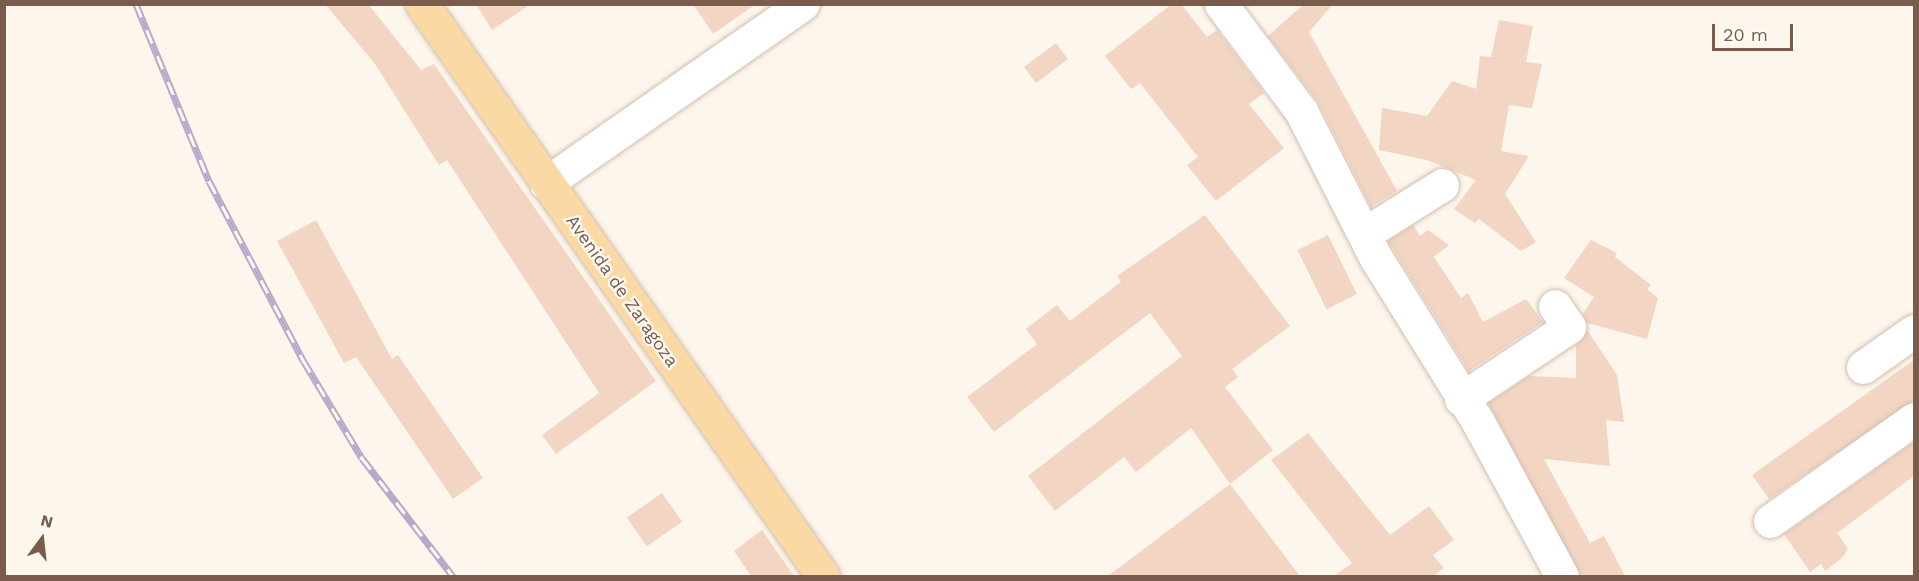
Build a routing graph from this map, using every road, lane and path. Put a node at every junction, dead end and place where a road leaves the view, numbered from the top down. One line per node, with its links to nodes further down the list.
1 (422, 4): 4 (main road, Avenida de Zaragoza)
2 (803, 4): 4 (street)
3 (1221, 4): 6 (street)
4 (546, 183): 13 (main road, Avenida de Zaragoza)
5 (1442, 185): 6 (street)
6 (1364, 234): 10 (street)
7 (1555, 306): 10 (street)
8 (1914, 331): 9 (street)
9 (1863, 367)
10 (1461, 399): 14 (street)
11 (1914, 419): 12 (street)
12 (1770, 521)
13 (823, 576)
14 (1562, 576)

